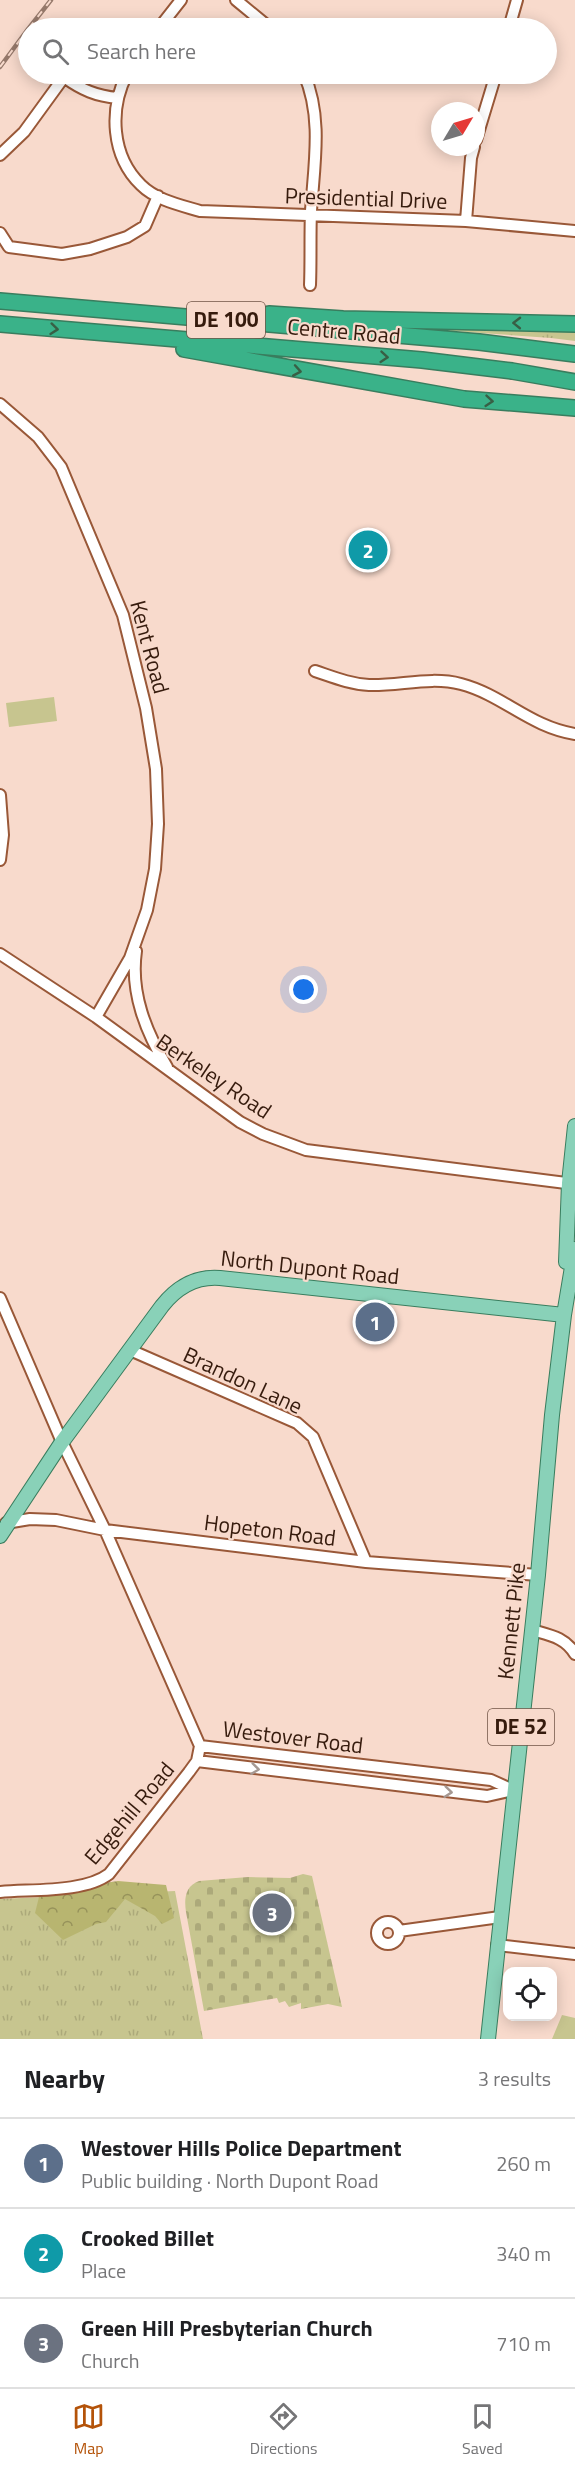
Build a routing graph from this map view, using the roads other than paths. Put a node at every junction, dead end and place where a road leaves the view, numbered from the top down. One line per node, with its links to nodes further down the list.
1 (181, 0): 4 (street)
2 (236, 0): 5 (street)
3 (517, 0): 6 (street)
4 (167, 18)
5 (258, 18)
6 (512, 18)
7 (59, 84): 14 (street)
8 (73, 84): 12 (street)
9 (123, 84): 12 (street, Presidential Drive)
10 (308, 84): 17 (street)
11 (493, 84): 13 (street)
12 (118, 98): 16 (street, Presidential Drive)
13 (485, 110)
14 (0, 156)
15 (472, 156): 18 (street)
16 (158, 196): 17 (street, Presidential Drive); 20 (street)
17 (311, 215): 18 (street, Presidential Drive); 21 (street)
18 (466, 221): 19 (street, Presidential Drive)
19 (575, 231)
20 (0, 234)
21 (310, 285)
22 (0, 301): 23 (highway, Centre Road / DE 100)
23 (65, 306): 25 (highway, one-way to 23); 27 (highway, Centre Road / DE 100)
24 (0, 324): 26 (highway, Centre Road / DE 100, one-way to 26)
25 (575, 324)
26 (108, 334): 30 (highway, Centre Road / DE 100, one-way to 30); 32 (highway, one-way to 32)
27 (479, 342): 28 (highway); 29 (highway, Centre Road / DE 100)
28 (575, 346)
29 (575, 354)
30 (575, 382)
31 (0, 404): 37 (street, Kent Road)
32 (575, 408)
33 (315, 671): 34 (street)
34 (575, 734)
35 (0, 795): 36 (street)
36 (0, 860)
37 (139, 933): 39 (street, Kent Road); 40 (street, Kent Road)
38 (0, 954): 39 (street, Berkeley Road)
39 (96, 1017): 40 (street, Berkeley Road)
40 (170, 1071): 42 (street, Berkeley Road)
41 (575, 1126): 42 (main road, Kennett Pike / DE 52)
42 (572, 1184): 45 (main road, Kennett Pike / DE 52)
43 (575, 1249): 45 (main road, Kennett Pike / DE 52)
44 (0, 1298): 47 (street, Westover Road)
45 (569, 1315): 46 (main road, North Dupont Road); 52 (main road, Kennett Pike / DE 52)
46 (130, 1350): 47 (main road, North Dupont Road); 51 (street, Brandon Lane)
47 (62, 1442): 48 (main road, North Dupont Road); 49 (street, Westover Road)
48 (5, 1523): 49 (street, Hopeton Road); 50 (main road, North Dupont Road)
49 (105, 1530): 51 (street, Hopeton Road); 55 (street, Westover Road)
50 (0, 1536)
51 (366, 1562): 52 (street, Hopeton Road)
52 (538, 1575): 53 (main road, Kennett Pike / DE 52)
53 (532, 1630): 54 (street); 57 (main road, Kennett Pike / DE 52)
54 (575, 1654)
55 (200, 1746): 56 (street, Edgehill Road); 57 (street, Westover Road)
56 (196, 1761): 57 (street, Westover Road, one-way to 57); 58 (street, Edgehill Road)
57 (513, 1790): 59 (main road, Kennett Pike / DE 52)
58 (0, 1892)
59 (500, 1917): 60 (street); 61 (main road, Kennett Pike / DE 52)
60 (399, 1930)
61 (497, 1945): 62 (street); 63 (main road, Kennett Pike / DE 52)
62 (575, 1954)
63 (488, 2039)

